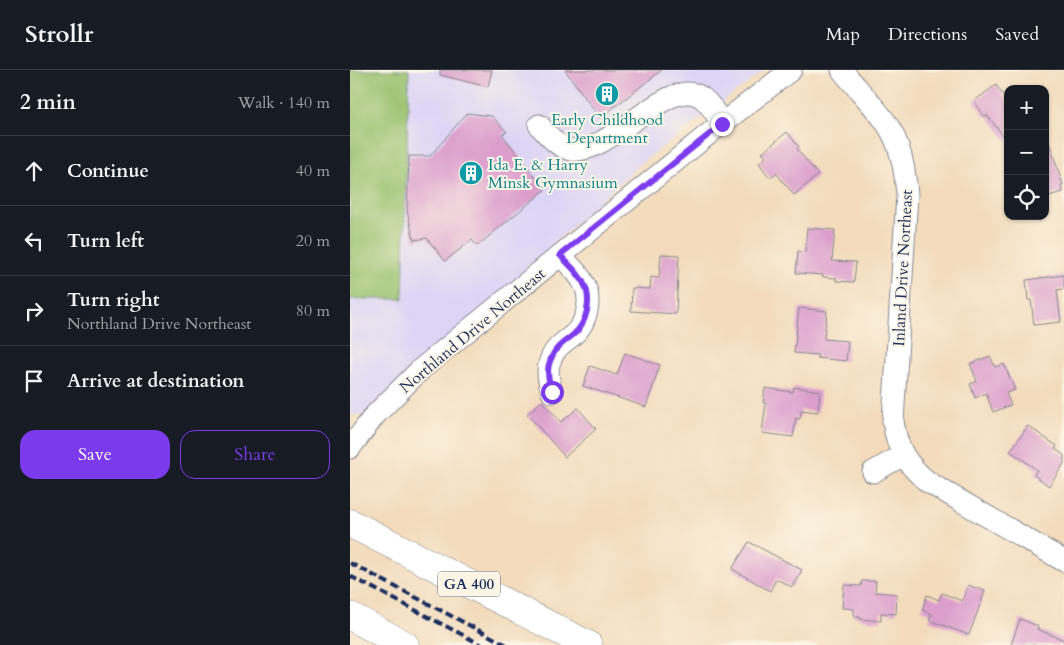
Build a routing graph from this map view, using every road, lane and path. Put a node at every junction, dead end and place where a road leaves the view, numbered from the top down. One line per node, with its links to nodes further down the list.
1 (791, 70): 3 (street, Northland Drive Northeast)
2 (842, 70): 8 (street, Inland Drive Northeast)
3 (722, 124): 4 (street); 5 (street, Northland Drive Northeast)
4 (539, 126)
5 (560, 255): 6 (street); 7 (street, Northland Drive Northeast)
6 (552, 392)
7 (350, 448)
8 (903, 455): 9 (street); 11 (street, Inland Drive Northeast)
9 (873, 472)
10 (350, 523): 14 (highway, GA 400)
11 (1064, 561)
12 (350, 616): 13 (highway)
13 (397, 641)
14 (588, 645)

